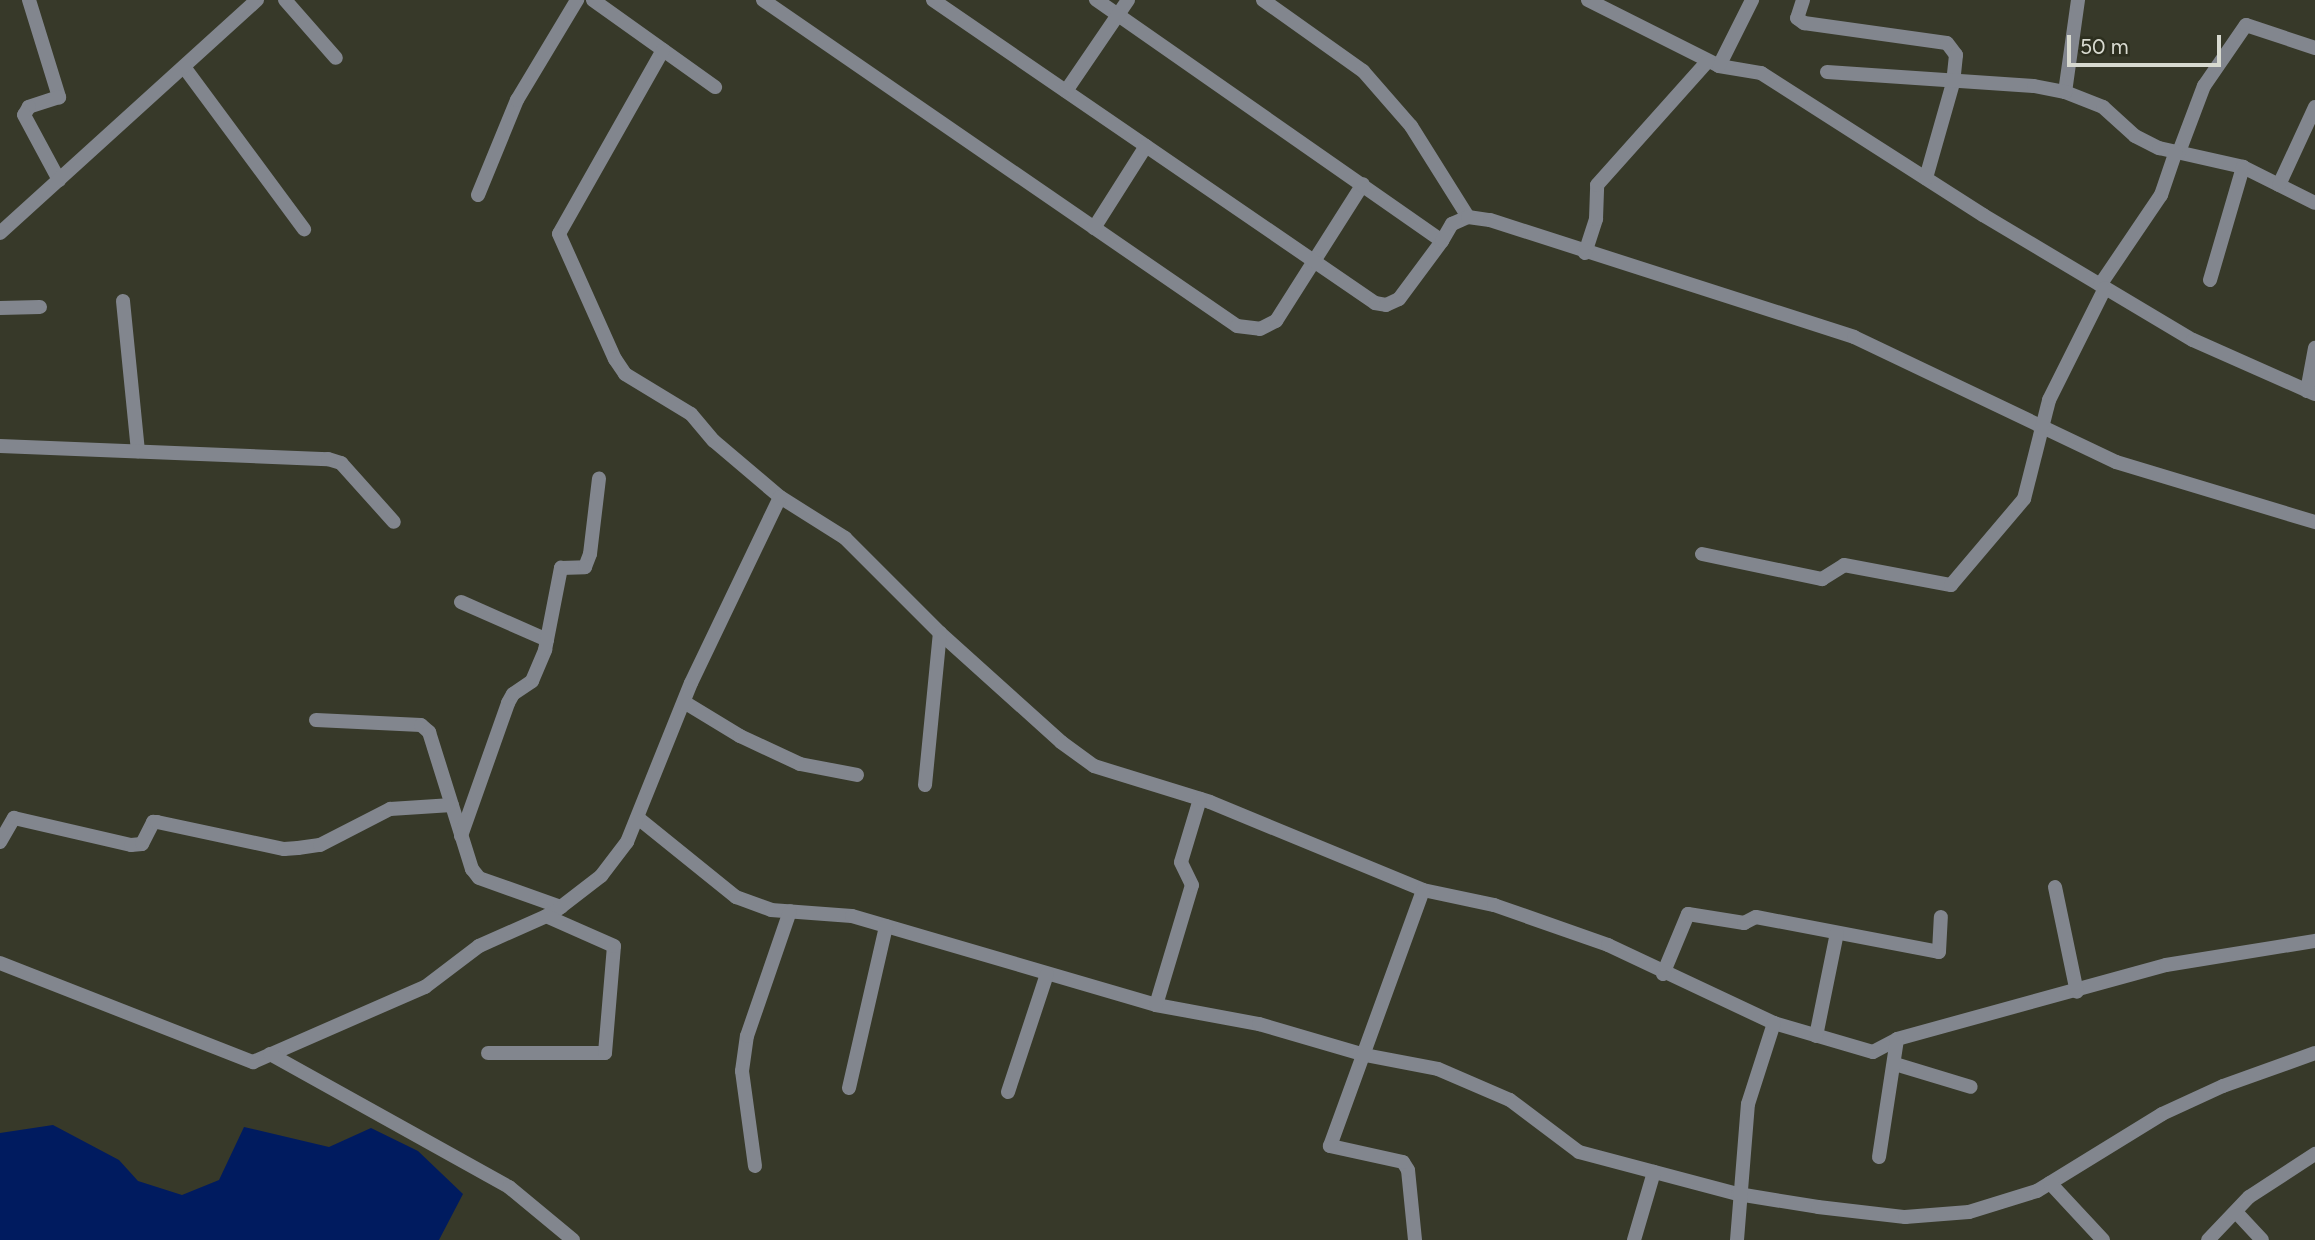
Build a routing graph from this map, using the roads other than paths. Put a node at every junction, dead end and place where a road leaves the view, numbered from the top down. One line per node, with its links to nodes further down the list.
1 (29, 0): 31 (street)
2 (257, 0): 20 (street)
3 (285, 0): 18 (street)
4 (577, 0): 34 (street)
5 (593, 0): 17 (street)
6 (763, 0): 37 (street)
7 (933, 0): 24 (street)
8 (1096, 0): 15 (street)
9 (1128, 0): 15 (street)
10 (1263, 0): 36 (street)
11 (1588, 0): 19 (street)
12 (1752, 0): 19 (street)
13 (1803, 0): 22 (street)
14 (2078, 0): 25 (street)
15 (1117, 15): 24 (street); 32 (street)
16 (2315, 48): 28 (street)
17 (663, 50): 23 (street); 54 (street)
18 (336, 58)
19 (1714, 64): 30 (street); 41 (street)
20 (184, 67): 31 (street); 38 (street)
21 (1827, 72): 22 (street)
22 (1953, 83): 25 (street); 30 (street)
23 (715, 87)
24 (1066, 91): 27 (street)
25 (2065, 92): 28 (street)
26 (2315, 107): 33 (street)
27 (1146, 146): 37 (street); 42 (street)
28 (2178, 152): 29 (street); 44 (street)
29 (2243, 167): 33 (street); 43 (street)
30 (1926, 178): 44 (street)
31 (59, 180): 39 (street)
32 (1363, 184): 40 (street); 42 (street)
33 (2279, 185): 35 (street)
34 (478, 195)
35 (2315, 203)
36 (1468, 218): 40 (street); 41 (street)
37 (1094, 228): 42 (street)
38 (304, 229)
39 (0, 233)
40 (1442, 242): 42 (street)
41 (1585, 253): 50 (street)
42 (1314, 262)
43 (2210, 280)
44 (2102, 286): 49 (street); 50 (street)
45 (123, 301): 52 (street)
46 (40, 307): 47 (street)
47 (0, 308)
48 (2315, 348): 49 (street)
49 (2311, 392)
50 (2042, 429): 56 (street); 57 (street)
51 (0, 446): 52 (street)
52 (138, 451): 55 (street)
53 (598, 479): 60 (street)
54 (780, 497): 59 (street); 61 (street)
55 (394, 522)
56 (2315, 522)
57 (1702, 554)
58 (461, 602): 60 (street)
59 (940, 633): 64 (street); 65 (street)
60 (547, 640): 68 (street)
61 (684, 702): 63 (street); 67 (street)
62 (316, 720): 66 (street)
63 (857, 775)
64 (925, 785)
65 (1200, 799): 71 (street); 83 (street)
66 (452, 805): 68 (street); 69 (street)
67 (638, 818): 72 (street); 73 (street)
68 (461, 836): 72 (street)
69 (0, 842)
70 (2054, 887): 82 (street)
71 (1423, 890): 81 (street); 90 (street)
72 (561, 906): 74 (street)
73 (790, 911): 76 (street); 97 (street)
74 (546, 916): 87 (street); 89 (street)
75 (1941, 917): 77 (street)
76 (886, 926): 80 (street); 93 (street)
77 (1837, 933): 81 (street); 85 (street)
78 (2315, 941): 82 (street)
79 (0, 964): 89 (street)
80 (1047, 974): 83 (street); 94 (street)
81 (1663, 974): 84 (street)
82 (2077, 992): 86 (street)
83 (1156, 1005): 90 (street)
84 (1774, 1023): 85 (street); 100 (street)
85 (1816, 1036): 86 (street)
86 (1897, 1039): 91 (street)
87 (488, 1053)
88 (2315, 1053): 99 (street)
89 (270, 1054): 102 (street)
90 (1365, 1055): 98 (street); 103 (street)
91 (1895, 1064): 92 (street); 96 (street)
92 (1971, 1087)
93 (849, 1088)
94 (1008, 1092)
95 (2315, 1154): 101 (street)
96 (1879, 1157)
97 (755, 1166)
98 (1654, 1172): 100 (street); 104 (street)
99 (2050, 1183): 100 (street); 106 (street)
100 (1738, 1194): 105 (street)
101 (2236, 1212): 107 (street); 108 (street)
102 (573, 1240)
103 (1415, 1240)
104 (1634, 1240)
105 (1737, 1240)
106 (2103, 1240)
107 (2208, 1240)
108 (2262, 1240)

